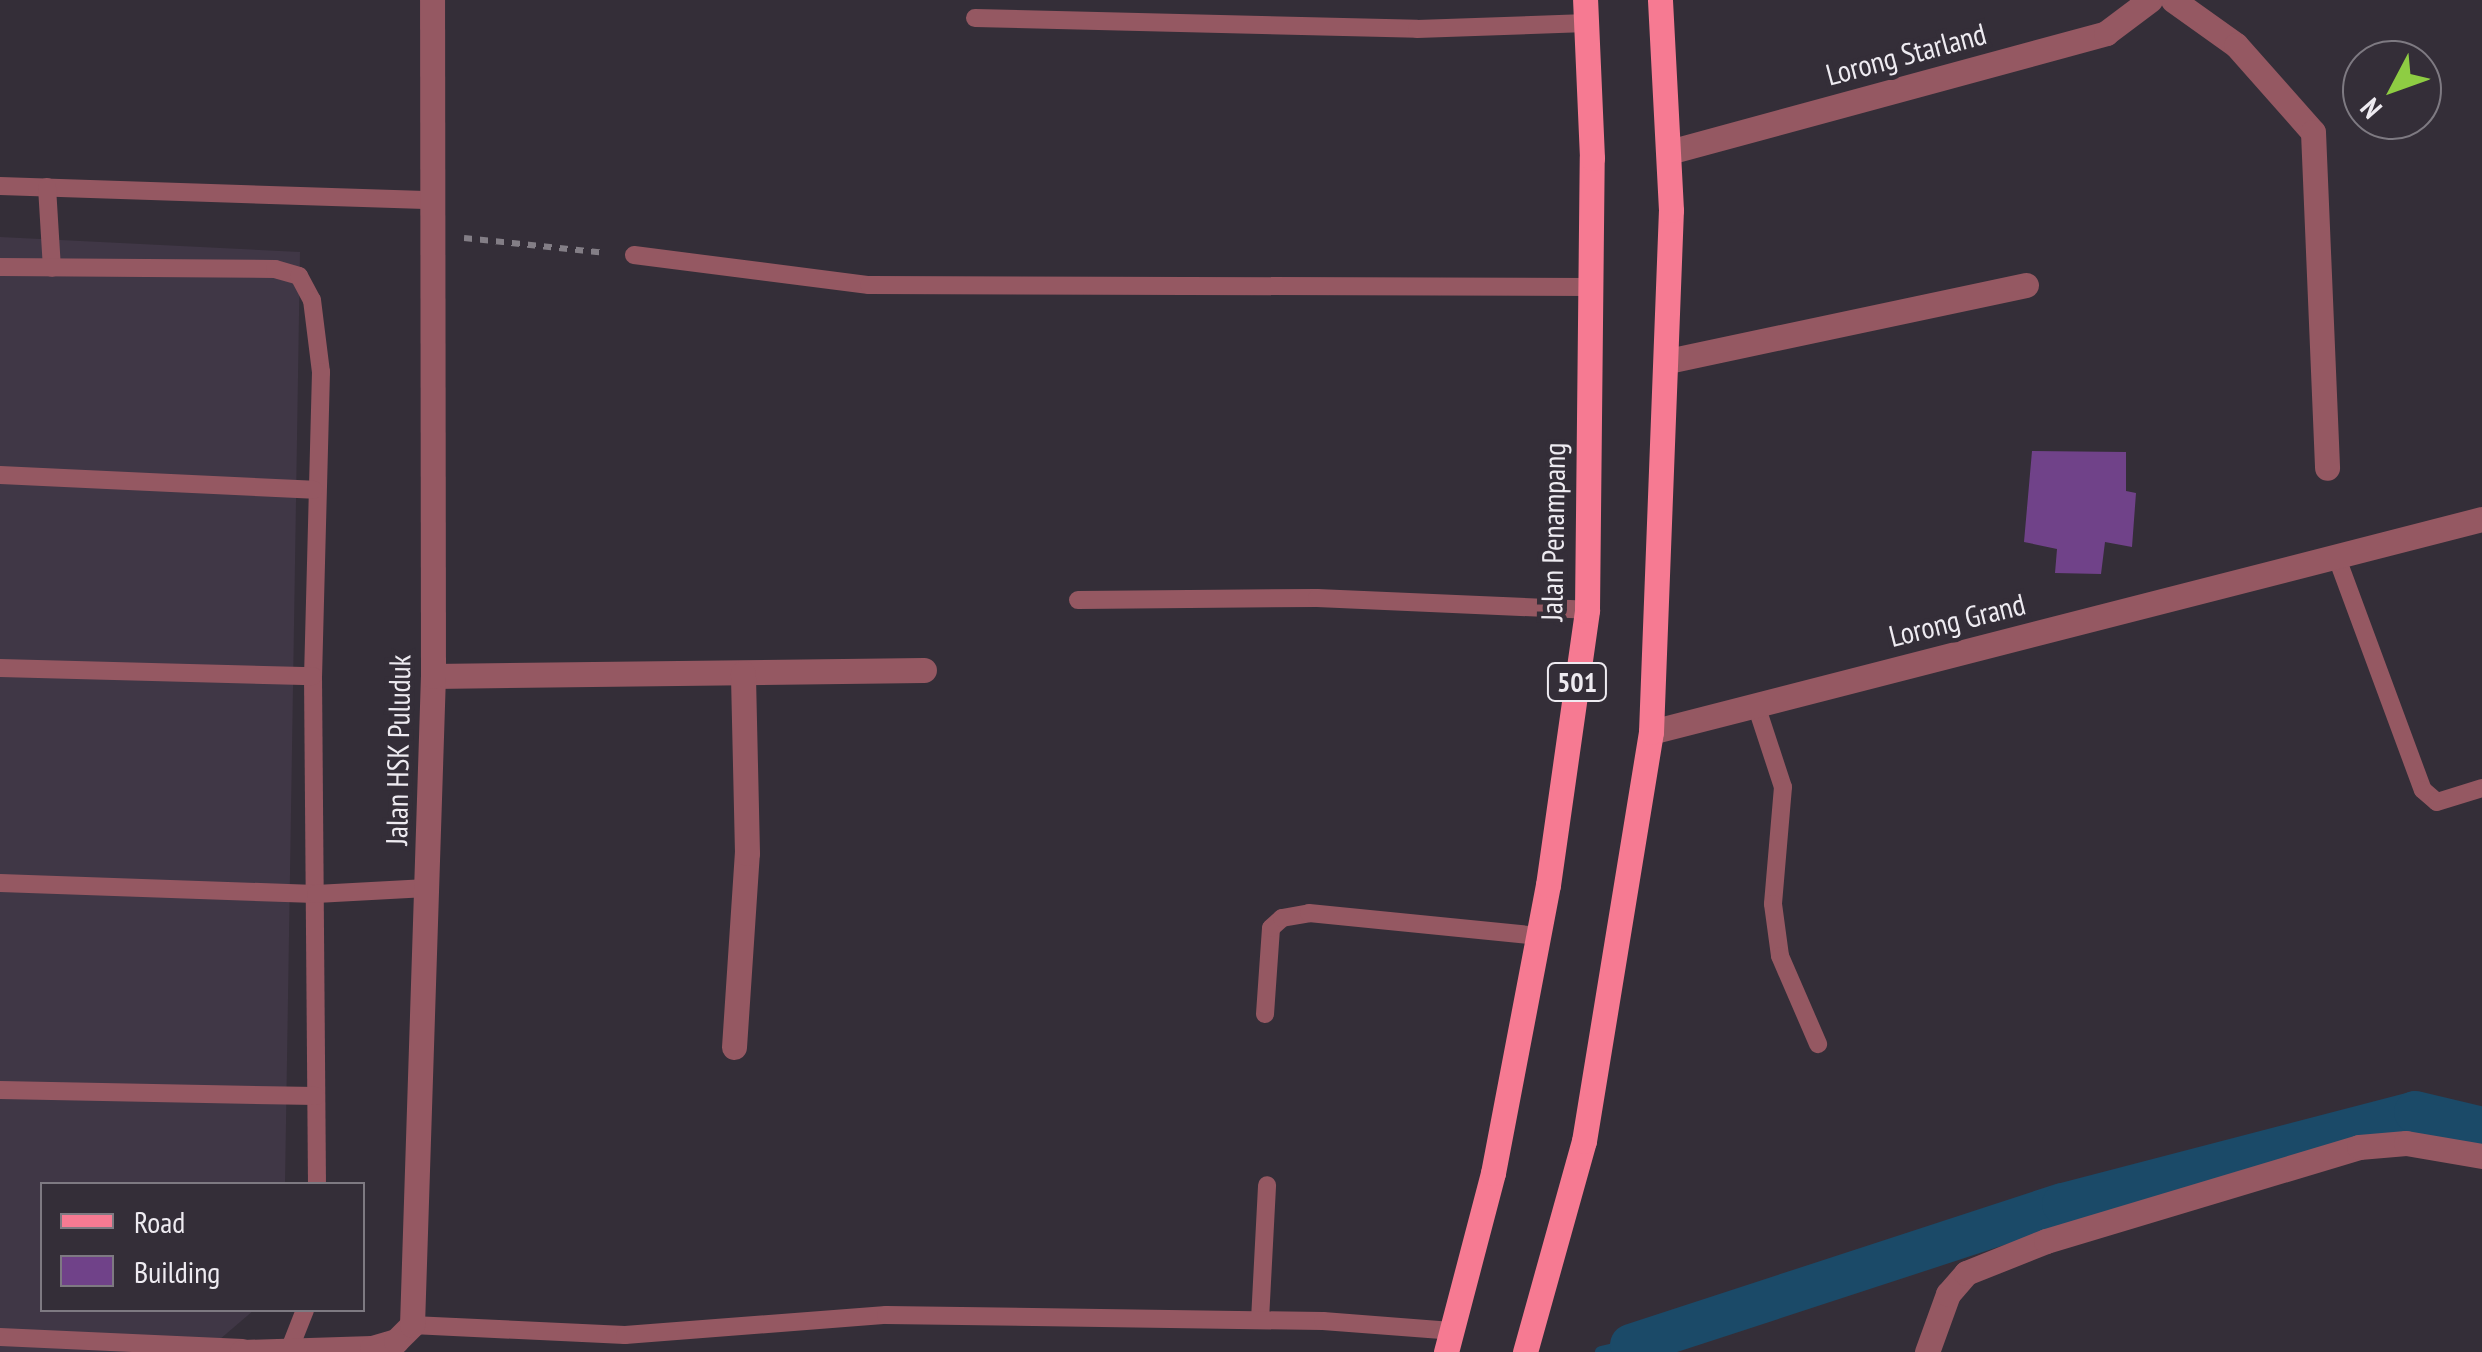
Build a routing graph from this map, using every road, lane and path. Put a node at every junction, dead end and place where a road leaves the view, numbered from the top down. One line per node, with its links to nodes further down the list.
1 (432, 0): 10 (street, Jalan HSK Puluduk)
2 (1660, 0): 7 (main road, 501)
3 (2150, 0): 7 (street, Lorong Starland)
4 (2172, 0): 18 (street)
5 (1586, 11): 6 (lane); 16 (main road, Jalan Penampang / 501)
6 (975, 18)
7 (1669, 152): 17 (main road, 501)
8 (0, 186): 9 (lane)
9 (47, 187): 10 (lane); 14 (lane)
10 (433, 200): 11 (street, Jalan HSK Puluduk)
11 (433, 236): 12 (path); 29 (street, Jalan HSK Puluduk)
12 (634, 256): 16 (lane)
13 (0, 267): 14 (lane)
14 (52, 268): 20 (lane)
15 (2026, 285): 17 (street)
16 (1588, 287): 24 (main road, Jalan Penampang / 501)
17 (1668, 361): 31 (main road, 501)
18 (2327, 468)
19 (0, 475): 20 (lane)
20 (314, 490): 28 (lane)
21 (2482, 519): 22 (street, Lorong Grand)
22 (2337, 558): 30 (street, Lorong Grand); 32 (lane)
23 (1078, 600): 24 (lane)
24 (1587, 610): 36 (main road, Jalan Penampang / 501)
25 (0, 668): 28 (lane)
26 (924, 670): 27 (street)
27 (743, 672): 29 (street); 39 (street)
28 (313, 676): 35 (lane)
29 (434, 676): 34 (street, Jalan HSK Puluduk)
30 (1756, 706): 31 (street, Lorong Grand); 38 (lane)
31 (1650, 732): 50 (main road, 501)
32 (2482, 788)
33 (0, 883): 35 (lane)
34 (428, 888): 35 (lane); 47 (street, Jalan HSK Puluduk)
35 (316, 894): 41 (lane)
36 (1538, 936): 37 (lane); 49 (main road, Jalan Penampang / 501)
37 (1264, 1014)
38 (1818, 1044)
39 (734, 1046)
40 (0, 1090): 41 (lane)
41 (316, 1096): 43 (lane)
42 (2482, 1156): 53 (street)
43 (317, 1182)
44 (1267, 1185): 46 (lane)
45 (304, 1312): 51 (lane)
46 (1260, 1320): 47 (lane); 49 (lane)
47 (412, 1325): 51 (street)
48 (0, 1337): 52 (lane)
49 (1449, 1341)
50 (1527, 1345)
51 (290, 1348): 52 (street)
52 (242, 1350)
53 (1926, 1352)

